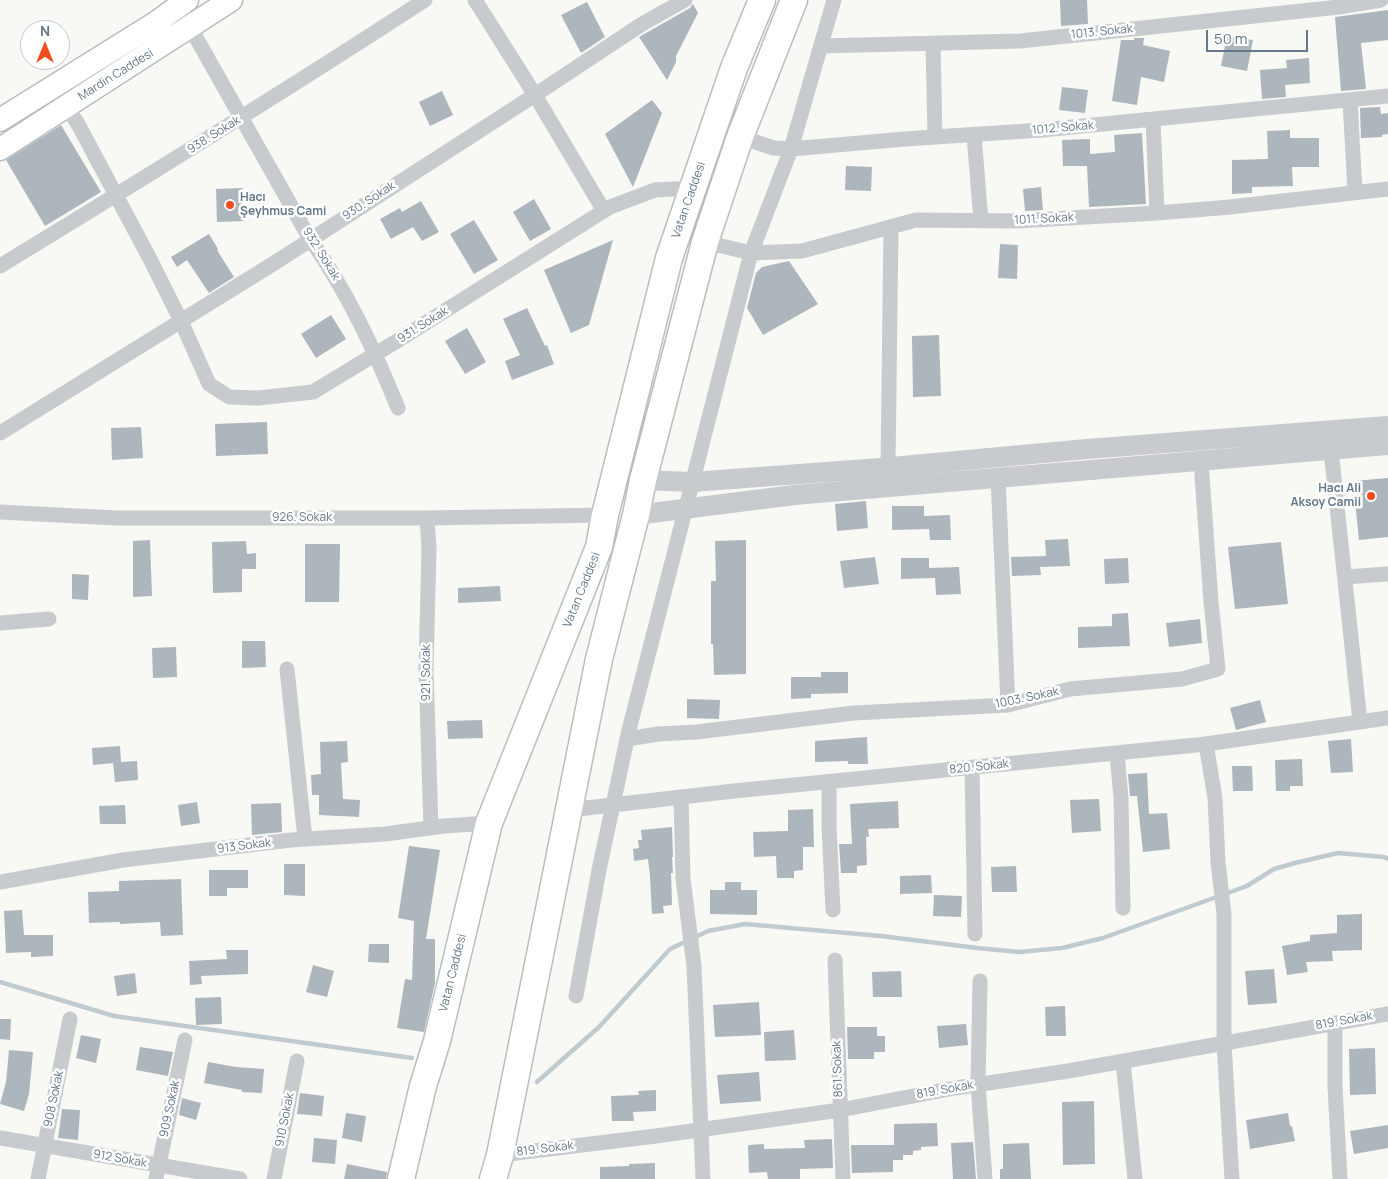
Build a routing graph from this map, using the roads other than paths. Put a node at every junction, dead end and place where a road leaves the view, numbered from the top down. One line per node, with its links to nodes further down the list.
1 (187, 0): 11 (street); 19 (main road, Mardin Caddesi)
2 (231, 0): 11 (main road, Mardin Caddesi)
3 (425, 0): 18 (street, 938. Sokak)
4 (475, 0): 14 (street)
5 (685, 0): 14 (street, 930. Sokak)
6 (762, 0): 26 (highway, Vatan Caddesi)
7 (794, 0): 22 (highway)
8 (834, 0): 13 (street)
9 (1381, 0): 10 (street, 1013. Sokak)
10 (1339, 3): 12 (street, 1013. Sokak)
11 (190, 27): 17 (main road, Mardin Caddesi); 18 (street, 932. Sokak)
12 (933, 43): 13 (street, 1013. Sokak); 23 (street)
13 (821, 46): 25 (street)
14 (535, 95): 30 (street); 34 (street, 930. Sokak)
15 (1388, 96): 16 (street, 1012. Sokak)
16 (1350, 100): 20 (street, 1012. Sokak); 28 (street)
17 (66, 106): 24 (main road, Mardin Caddesi); 29 (street, 931. Sokak)
18 (242, 117): 29 (street, 938. Sokak); 34 (street, 932. Sokak)
19 (0, 120)
20 (1154, 120): 21 (street, 1012. Sokak); 31 (street)
21 (974, 135): 23 (street, 1012. Sokak); 32 (street)
22 (740, 137): 25 (street, 1012. Sokak); 35 (highway)
23 (934, 137): 25 (street, 1012. Sokak)
24 (0, 149)
25 (791, 149): 36 (street)
26 (693, 188): 30 (street, 931. Sokak); 52 (highway, Vatan Caddesi)
27 (1388, 189): 28 (street, 1011. Sokak)
28 (1355, 192): 31 (street, 1011. Sokak)
29 (116, 195): 37 (street, 938. Sokak); 38 (street, 931. Sokak)
30 (604, 211): 39 (street, 931. Sokak)
31 (1158, 212): 32 (street, 1011. Sokak)
32 (981, 221): 33 (street, 1011. Sokak)
33 (891, 227): 36 (street, 1011. Sokak); 46 (street)
34 (310, 239): 38 (street, 930. Sokak); 39 (street, 932. Sokak)
35 (705, 242): 36 (street, 1011. Sokak); 48 (highway)
36 (750, 253): 49 (street)
37 (0, 266)
38 (181, 321): 39 (street, 931. Sokak); 42 (street, 930. Sokak)
39 (376, 354): 40 (street, 932. Sokak)
40 (398, 408)
41 (1388, 426): 46 (street)
42 (0, 433)
43 (1388, 445): 44 (street)
44 (1331, 450): 45 (street); 56 (street)
45 (1201, 461): 47 (street); 60 (street, 1003. Sokak)
46 (888, 468): 49 (street)
47 (998, 477): 50 (street); 60 (street)
48 (643, 480): 49 (street); 53 (highway)
49 (692, 482): 50 (street)
50 (684, 510): 53 (street); 63 (street)
51 (0, 512): 54 (street, 926. Sokak)
52 (605, 515): 54 (street, 926. Sokak); 71 (highway, Vatan Caddesi)
53 (636, 515): 70 (highway)
54 (427, 518): 72 (street, 921. Sokak)
55 (1388, 574): 56 (street)
56 (1345, 577): 62 (street)
57 (49, 618): 58 (street)
58 (0, 623)
59 (287, 669): 73 (street)
60 (1008, 705): 63 (street, 1003. Sokak)
61 (1388, 718): 62 (street, 820. Sokak)
62 (1360, 722): 64 (street, 820. Sokak)
63 (627, 739): 69 (street)
64 (1206, 744): 65 (street, 820. Sokak); 85 (street)
65 (1117, 753): 66 (street, 820. Sokak); 75 (street)
66 (972, 768): 67 (street, 820. Sokak); 77 (street)
67 (829, 782): 68 (street, 820. Sokak); 76 (street)
68 (681, 797): 69 (street, 820. Sokak); 90 (street)
69 (613, 806): 70 (street, 820. Sokak); 80 (street)
70 (569, 810): 93 (highway)
71 (489, 823): 72 (street, 913 Sokak); 98 (highway, Vatan Caddesi)
72 (431, 828): 73 (street, 913 Sokak)
73 (305, 839): 74 (street, 913 Sokak)
74 (0, 882)
75 (1123, 908)
76 (833, 910)
77 (975, 934)
78 (835, 960): 89 (street, 861. Sokak)
79 (980, 981): 88 (street)
80 (576, 996)
81 (1388, 1014): 83 (street, 819. Sokak)
82 (70, 1019): 92 (street, 908 Sokak)
83 (1335, 1023): 85 (street, 819. Sokak); 105 (street)
84 (185, 1040): 94 (street, 909 Sokak)
85 (1224, 1044): 87 (street, 819. Sokak); 104 (street)
86 (297, 1060): 97 (street, 910 Sokak)
87 (1123, 1061): 88 (street, 819. Sokak); 103 (street)
88 (978, 1084): 89 (street, 819. Sokak); 102 (street)
89 (840, 1110): 90 (street, 819. Sokak); 101 (street, 861. Sokak)
90 (702, 1130): 93 (street, 819. Sokak); 100 (street)
91 (0, 1138): 92 (street, 912 Sokak)
92 (43, 1145): 94 (street, 912 Sokak); 95 (street, 908 Sokak)
93 (500, 1155): 99 (highway)
94 (157, 1172): 96 (street, 912 Sokak)
95 (38, 1179)
96 (240, 1179)
97 (274, 1179)
98 (401, 1179)
99 (493, 1179)
100 (703, 1179)
101 (843, 1179)
102 (985, 1179)
103 (1135, 1179)
104 (1232, 1179)
105 (1340, 1179)

